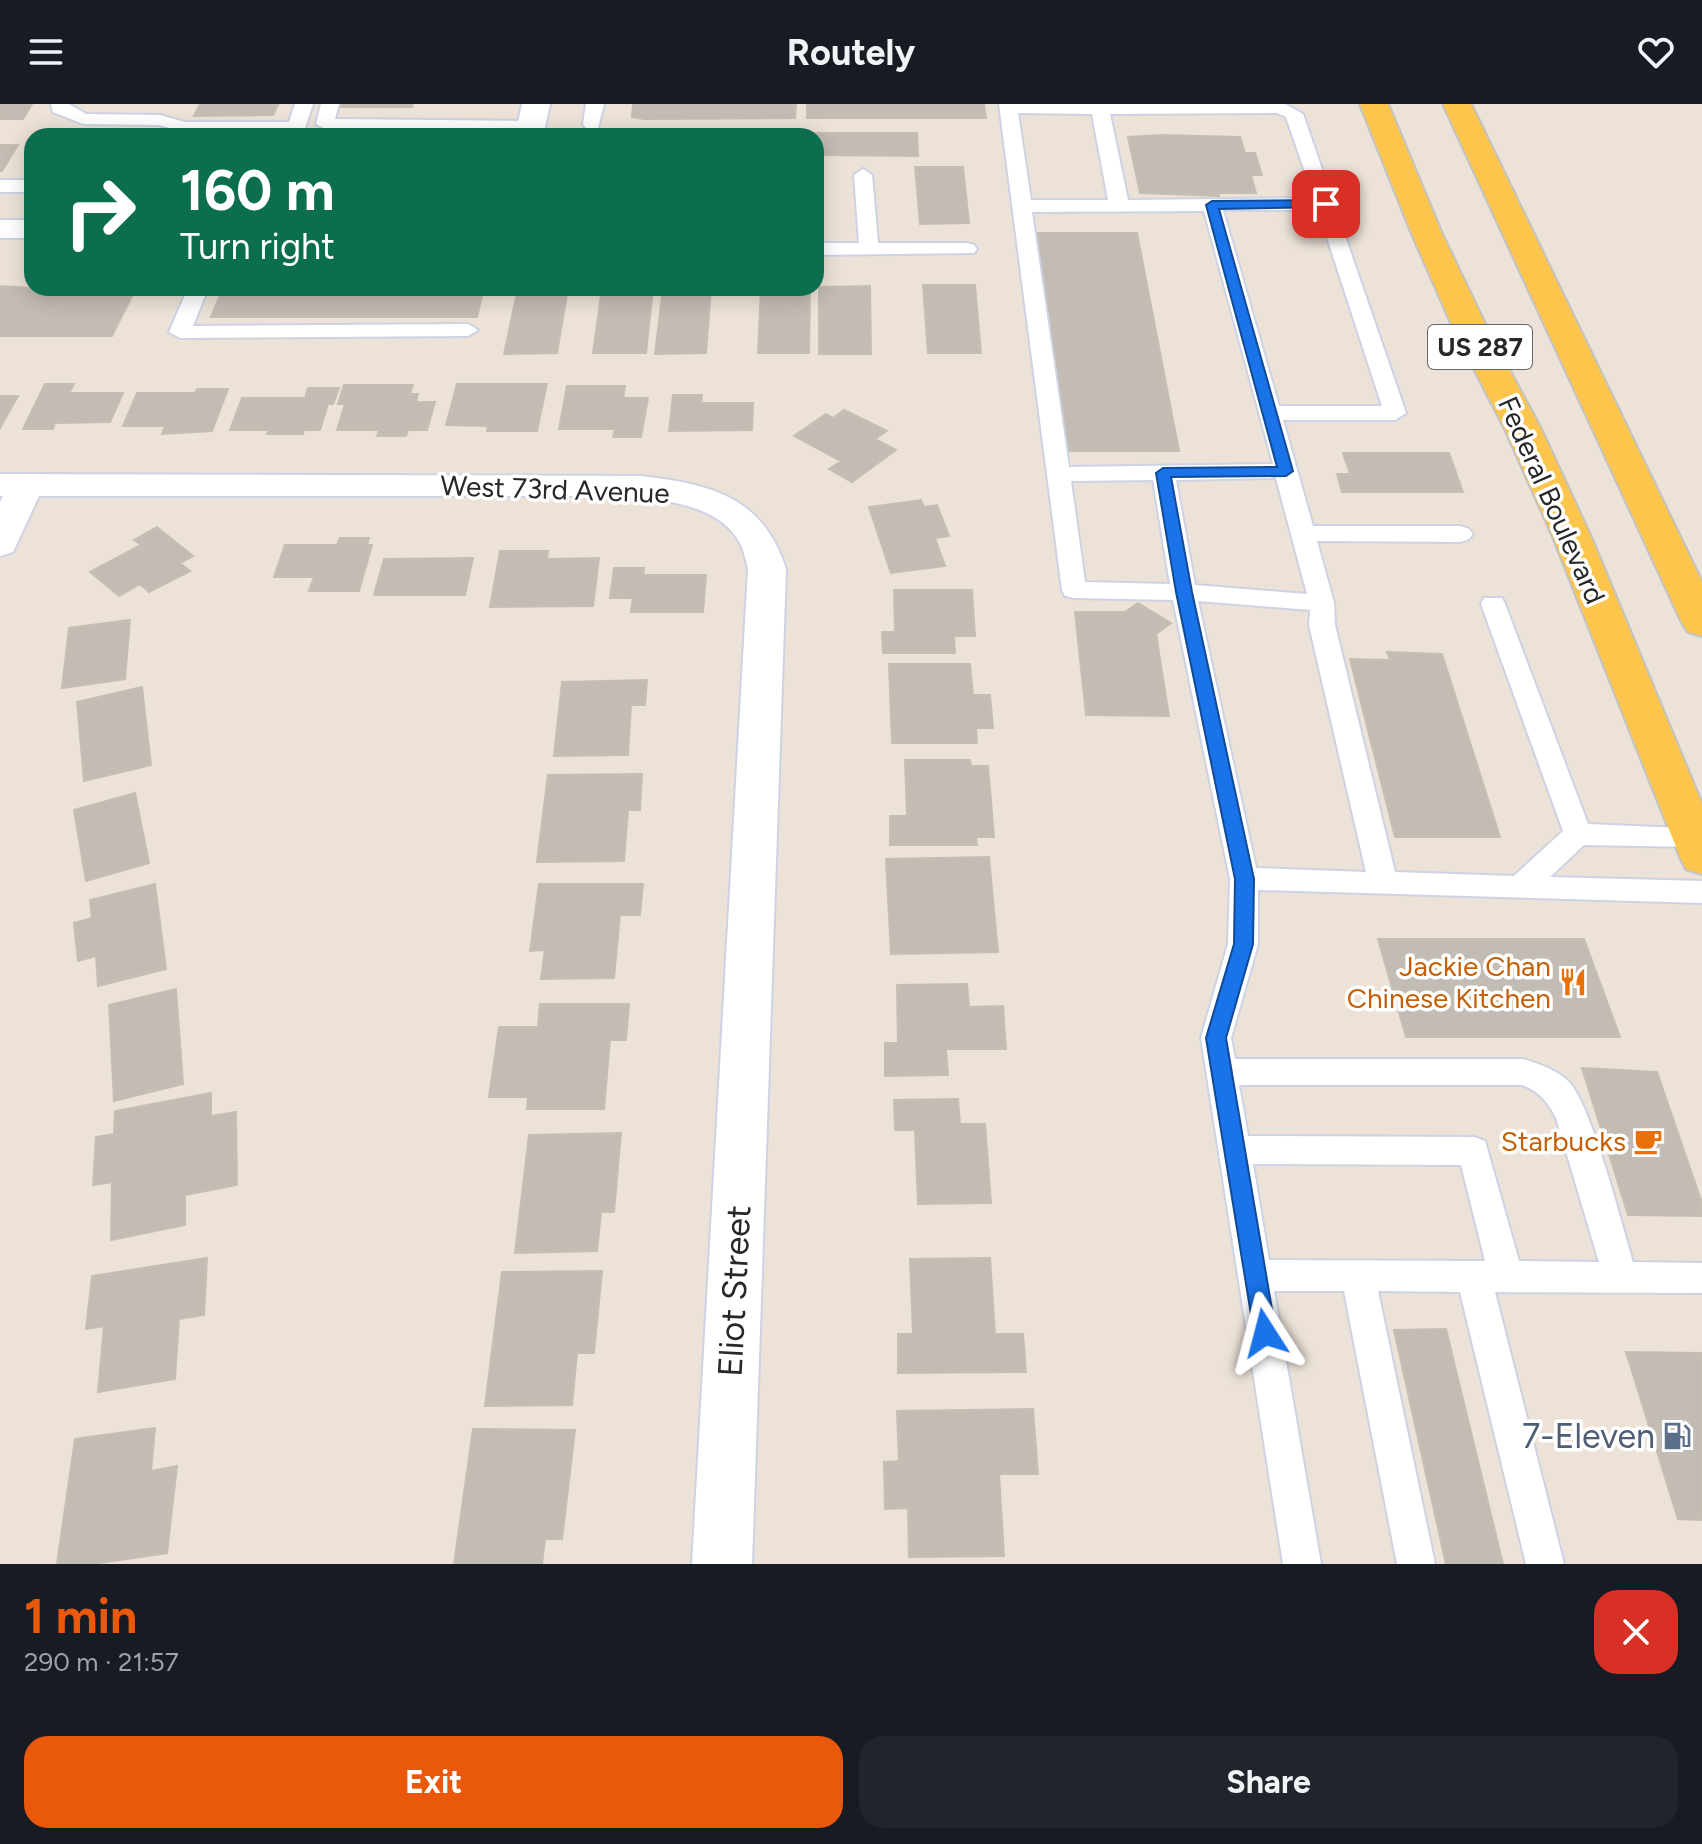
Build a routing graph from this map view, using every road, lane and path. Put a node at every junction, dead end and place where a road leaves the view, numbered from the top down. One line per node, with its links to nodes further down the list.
1 (60, 104): 10 (lane)
2 (304, 104): 10 (lane)
3 (330, 104): 13 (lane)
4 (492, 104): 13 (lane)
5 (595, 104): 12 (lane)
6 (1374, 104): 41 (main road, Federal Boulevard / US 287)
7 (1457, 104): 39 (main road, US 287)
8 (1008, 106): 9 (lane); 20 (lane)
9 (1100, 109): 17 (lane); 18 (lane)
10 (163, 112)
11 (532, 122): 13 (lane)
12 (592, 124)
13 (485, 125)
14 (863, 175): 24 (lane)
15 (0, 186): 16 (lane)
16 (24, 186)
17 (1326, 204): 19 (lane); 28 (lane)
18 (1119, 205): 19 (lane); 20 (lane)
19 (1212, 205): 28 (lane)
20 (1021, 206): 31 (lane)
21 (0, 229): 22 (street)
22 (24, 229)
23 (824, 249): 24 (lane)
24 (869, 249): 25 (lane)
25 (967, 249)
26 (195, 296): 27 (lane)
27 (468, 330)
28 (1270, 413): 29 (lane)
29 (1286, 471): 30 (lane); 33 (lane)
30 (1163, 473): 31 (lane); 36 (lane)
31 (1058, 474): 36 (lane)
32 (13, 485): 35 (street); 46 (street, West 73rd Avenue)
33 (1303, 533): 34 (lane); 37 (lane)
34 (1461, 534)
35 (0, 544)
36 (1184, 592): 37 (lane); 42 (lane)
37 (1322, 603): 43 (lane)
38 (1493, 604): 40 (lane)
39 (1702, 623)
40 (1578, 834): 41 (lane); 44 (lane)
41 (1698, 847)
42 (1244, 879): 43 (lane); 47 (lane)
43 (1383, 883): 44 (lane)
44 (1520, 887): 45 (lane)
45 (1702, 892)
46 (747, 1017): 54 (street, Eliot Street)
47 (1222, 1072): 48 (lane); 52 (lane)
48 (1235, 1150): 49 (lane); 51 (lane)
49 (1256, 1275): 50 (lane); 55 (lane)
50 (1358, 1276): 51 (lane); 56 (lane)
51 (1490, 1277): 52 (lane); 57 (lane)
52 (1621, 1277): 53 (lane)
53 (1702, 1278)
54 (722, 1564)
55 (1302, 1564)
56 (1416, 1564)
57 (1545, 1564)

